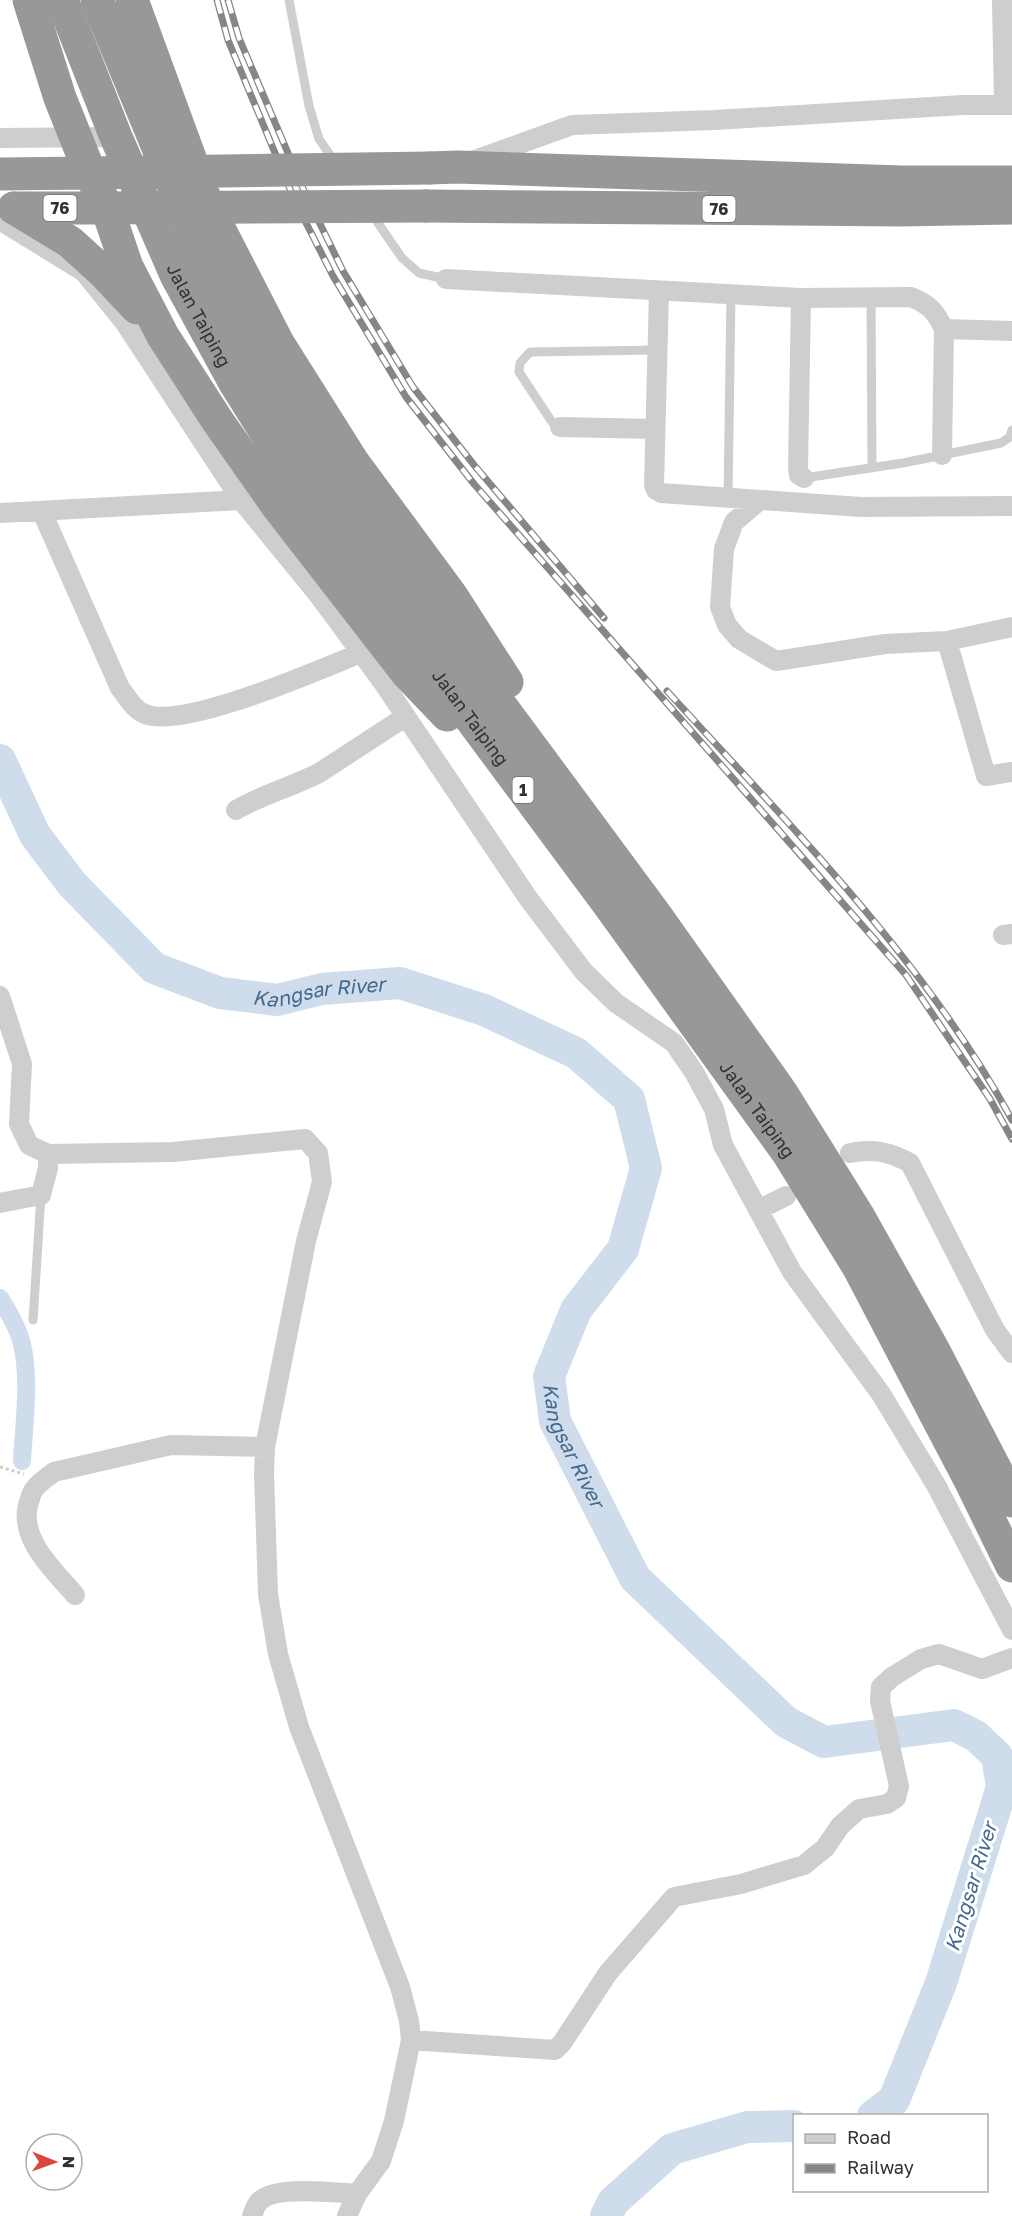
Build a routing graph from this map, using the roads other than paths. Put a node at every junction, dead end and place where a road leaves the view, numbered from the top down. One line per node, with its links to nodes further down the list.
1 (29, 0): 12 (highway, bridge)
2 (62, 0): 8 (highway, Jalan Taiping / 1)
3 (98, 0): 48 (highway, Jalan Taiping / 1)
4 (132, 0): 11 (highway)
5 (289, 0): 14 (lane)
6 (1002, 0): 7 (street)
7 (1008, 105): 10 (street)
8 (116, 137): 9 (street); 46 (highway, Jalan Taiping / 1)
9 (0, 138)
10 (443, 167): 11 (highway, 76, bridge); 15 (highway, 76)
11 (195, 171): 12 (highway, 76, bridge); 17 (highway)
12 (90, 173): 13 (highway, 76); 18 (highway)
13 (0, 174)
14 (345, 175)
15 (1012, 182)
16 (357, 194): 21 (lane)
17 (208, 207): 18 (highway, 76, bridge); 19 (highway, 76, bridge); 48 (highway)
18 (107, 208): 20 (highway, 76); 28 (highway)
19 (1012, 208)
20 (4, 215): 28 (highway); 37 (street)
21 (446, 279): 22 (street)
22 (659, 292): 23 (street); 29 (street)
23 (731, 294): 25 (street); 36 (lane)
24 (871, 297): 25 (street); 26 (street); 34 (lane)
25 (801, 298): 35 (street)
26 (944, 329): 27 (street); 33 (street)
27 (1012, 332)
28 (163, 336): 46 (highway)
29 (658, 350): 30 (lane); 31 (street)
30 (560, 427): 31 (street)
31 (655, 429): 36 (street)
32 (1012, 430): 33 (lane)
33 (942, 455): 34 (lane)
34 (872, 468): 35 (lane)
35 (804, 478)
36 (728, 498): 38 (street)
37 (241, 500): 40 (street); 44 (street)
38 (760, 500): 39 (street); 43 (street)
39 (1012, 506)
40 (42, 512): 41 (street); 44 (street)
41 (0, 513)
42 (1012, 627): 43 (street)
43 (947, 641): 47 (street)
44 (361, 653): 45 (street)
45 (405, 717): 49 (street); 56 (street)
46 (502, 763): 61 (highway, Jalan Taiping / 1)
47 (1012, 772)
48 (559, 785): 60 (highway, Jalan Taiping / 1)
49 (236, 810)
50 (0, 996): 52 (street)
51 (850, 1153): 58 (street)
52 (48, 1154): 53 (street); 59 (street)
53 (41, 1195): 55 (street); 57 (lane)
54 (786, 1196): 56 (street)
55 (0, 1203)
56 (758, 1210): 63 (street)
57 (33, 1320)
58 (1012, 1353)
59 (265, 1447): 62 (street); 65 (street)
60 (1012, 1501)
61 (1012, 1566)
62 (75, 1595)
63 (1012, 1630)
64 (1012, 1658): 65 (street)
65 (411, 2040): 66 (street)
66 (357, 2194): 67 (street); 68 (street)
67 (252, 2216)
68 (347, 2216)

